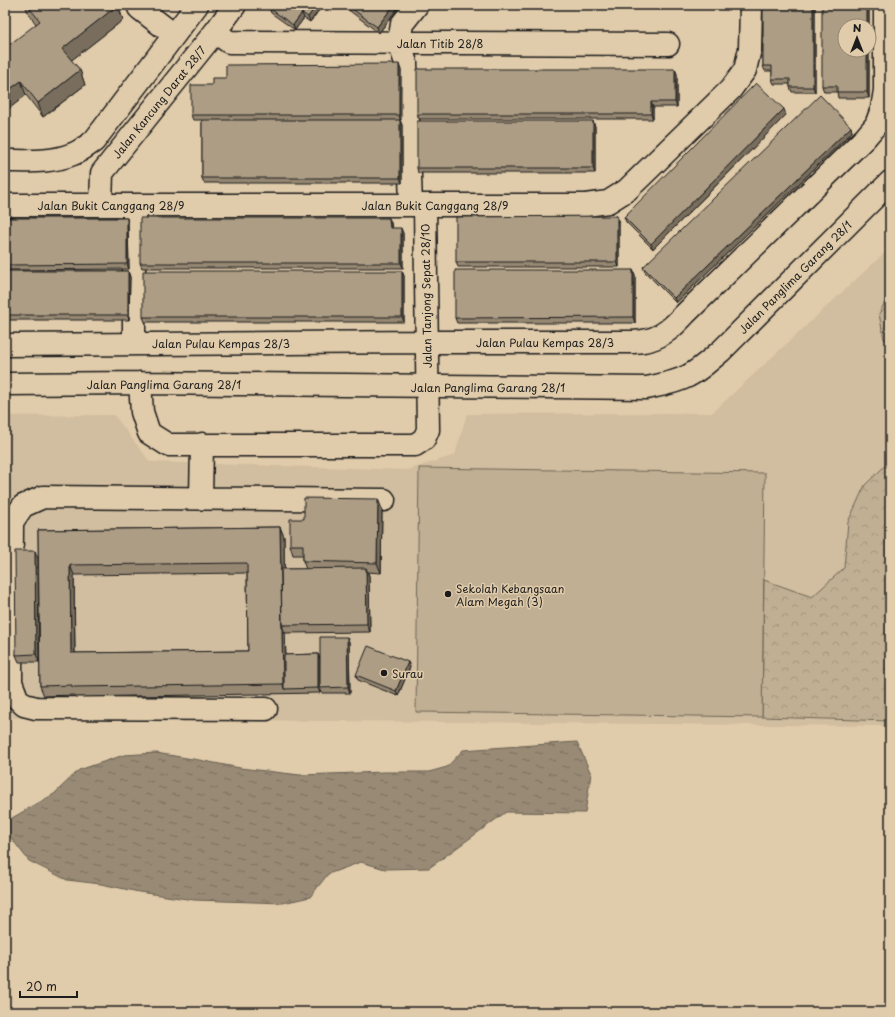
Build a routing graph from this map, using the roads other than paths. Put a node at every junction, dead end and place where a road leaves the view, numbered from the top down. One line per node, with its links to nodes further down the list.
1 (138, 5): 8 (street)
2 (197, 5): 8 (street)
3 (235, 5): 7 (street, Jalan Kancung Darat 28/7)
4 (416, 5): 9 (street)
5 (751, 5): 16 (street, Jalan Bukit Canggang 28/9)
6 (885, 5): 17 (street, Jalan Pulau Kempas 28/3)
7 (215, 32): 9 (street, Jalan Titib 28/8); 14 (street, Jalan Kancung Darat 28/7)
8 (174, 36): 11 (street)
9 (399, 42): 10 (street, Jalan Titib 28/8); 16 (street, Jalan Tanjong Sepat 28/10)
10 (668, 44)
11 (5, 161)
12 (890, 182): 22 (street, Jalan Panglima Garang 28/1)
13 (5, 205): 14 (street, Jalan Bukit Canggang 28/9)
14 (101, 205): 15 (street, Jalan Bukit Canggang 28/9)
15 (134, 205): 16 (street, Jalan Bukit Canggang 28/9); 18 (street)
16 (418, 205): 17 (street, Jalan Tanjong Sepat 28/10)
17 (427, 342): 18 (street, Jalan Pulau Kempas 28/3); 22 (street, Jalan Tanjong Sepat 28/10)
18 (134, 344): 19 (street, Jalan Pulau Kempas 28/3)
19 (5, 345)
20 (5, 384): 21 (street, Jalan Panglima Garang 28/1)
21 (140, 384): 22 (street, Jalan Panglima Garang 28/1); 23 (street, Jalan Tanjong Sepat 28/10)
22 (428, 386): 23 (street, Jalan Tanjong Sepat 28/10)
23 (202, 444): 24 (street)
24 (202, 498): 25 (street); 26 (street)
25 (384, 500)
26 (266, 709)

